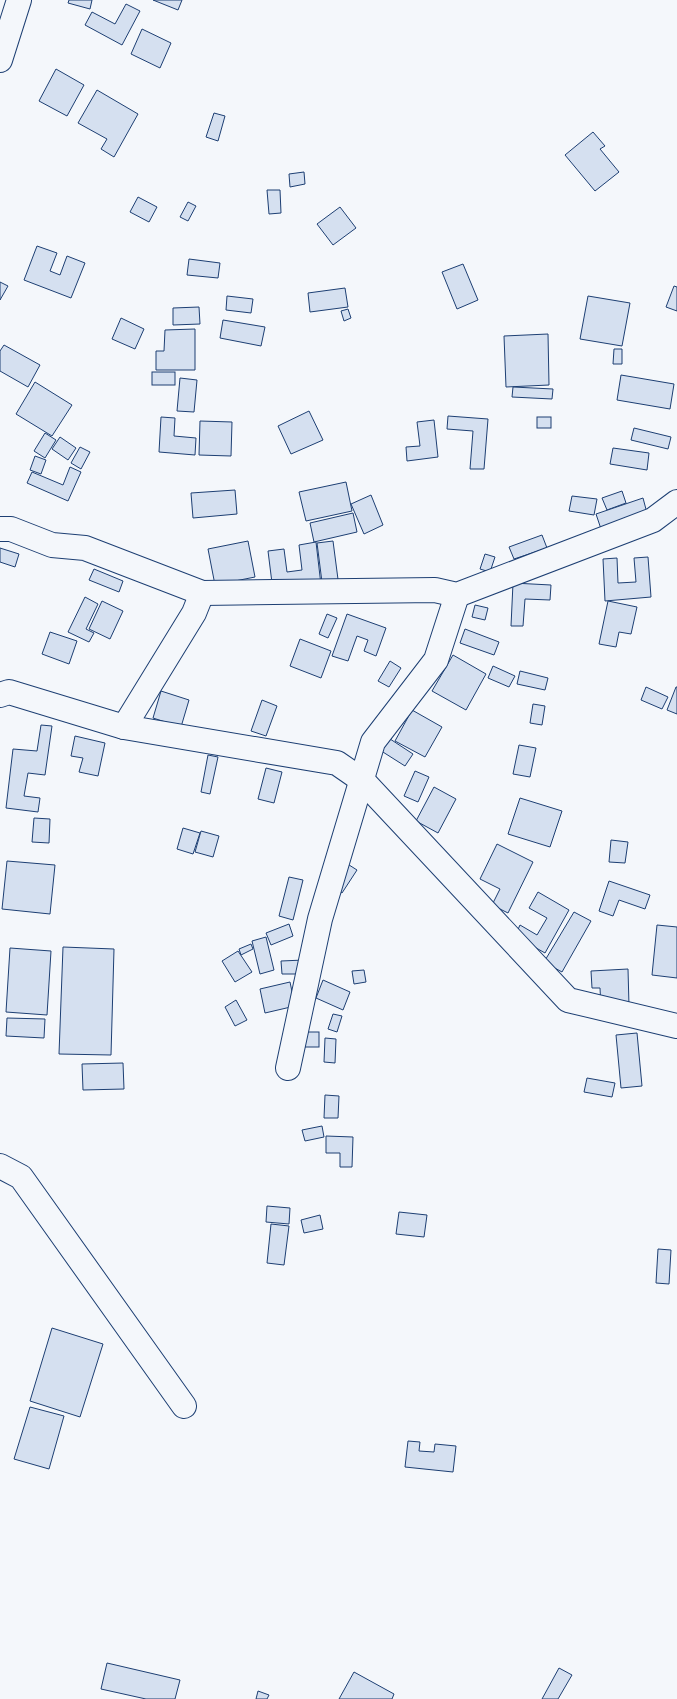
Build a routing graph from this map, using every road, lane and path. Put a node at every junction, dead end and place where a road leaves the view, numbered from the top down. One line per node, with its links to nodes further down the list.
1 (19, 0): 2 (street)
2 (0, 60)
3 (677, 502): 6 (street)
4 (0, 529): 5 (street)
5 (202, 593): 6 (street); 8 (street)
6 (458, 595): 9 (street)
7 (0, 695): 8 (street)
8 (124, 728): 9 (street)
9 (363, 781): 10 (street); 11 (street)
10 (677, 1026)
11 (288, 1068)
12 (0, 1166): 13 (street)
13 (184, 1406)

